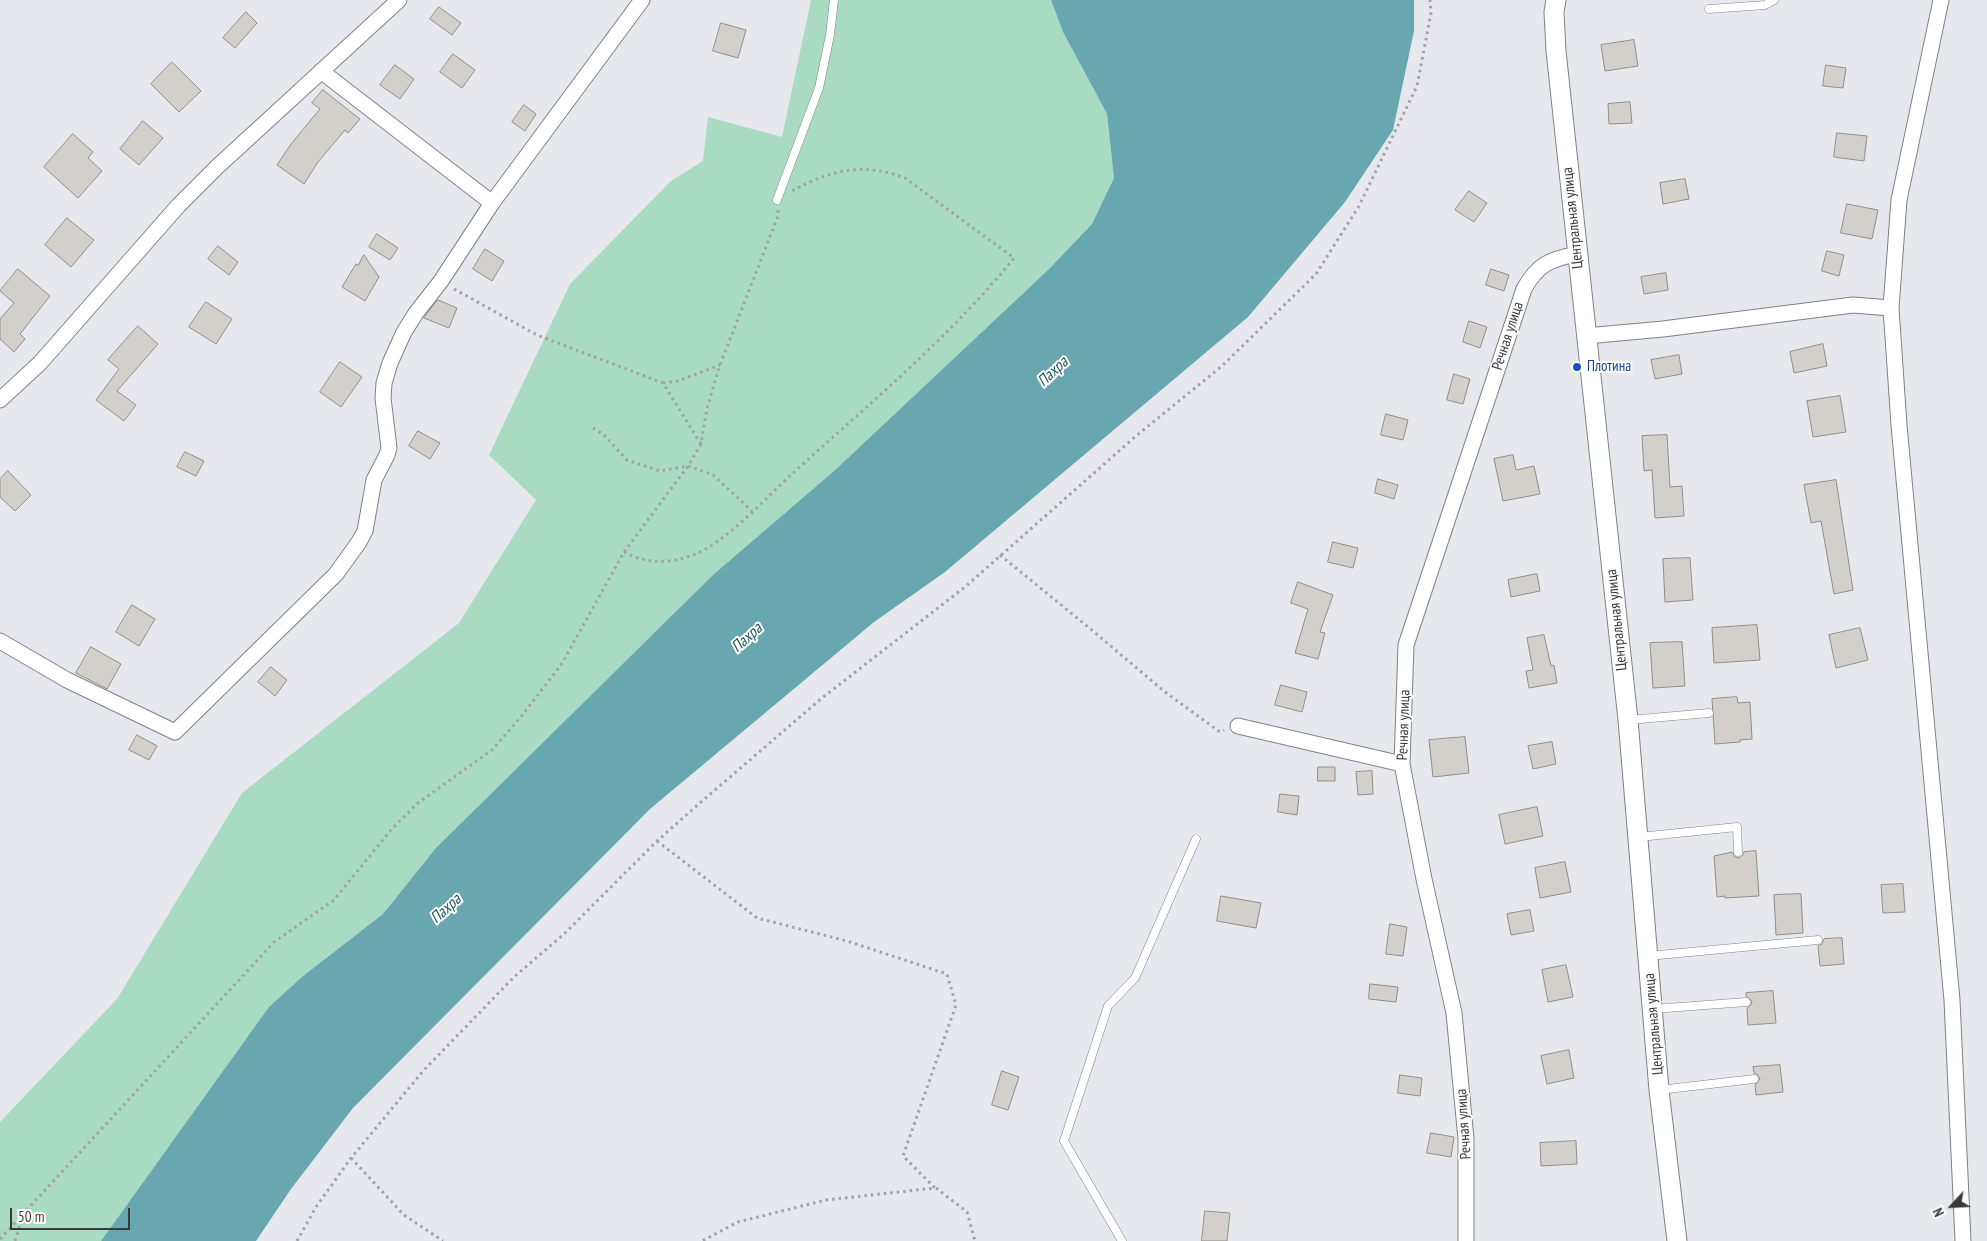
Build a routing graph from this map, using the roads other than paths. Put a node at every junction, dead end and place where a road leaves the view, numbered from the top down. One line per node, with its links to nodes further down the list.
1 (399, 0): 8 (street)
2 (642, 0): 10 (street)
3 (834, 0): 9 (lane)
4 (1774, 0): 7 (lane)
5 (1941, 0): 12 (street)
6 (1554, 4): 11 (street, Центральная улица)
7 (1709, 9)
8 (322, 71): 10 (street); 14 (street)
9 (777, 200)
10 (492, 203): 15 (street)
11 (1577, 254): 13 (street, Центральная улица); 19 (street, Речная улица)
12 (1892, 308): 13 (street); 32 (street)
13 (1586, 336): 17 (street, Центральная улица)
14 (0, 400)
15 (0, 641)
16 (1709, 713): 17 (lane)
17 (1628, 720): 20 (street, Центральная улица)
18 (1238, 726): 19 (street)
19 (1402, 764): 30 (street, Речная улица)
20 (1638, 837): 22 (lane); 24 (street, Центральная улица)
21 (1196, 839): 29 (lane)
22 (1738, 852)
23 (1818, 940): 24 (lane)
24 (1648, 956): 26 (street, Центральная улица)
25 (1746, 1002): 26 (lane)
26 (1653, 1009): 28 (street, Центральная улица)
27 (1754, 1079): 28 (lane)
28 (1659, 1090): 31 (street, Центральная улица)
29 (1122, 1241)
30 (1466, 1241)
31 (1677, 1241)
32 (1963, 1241)

